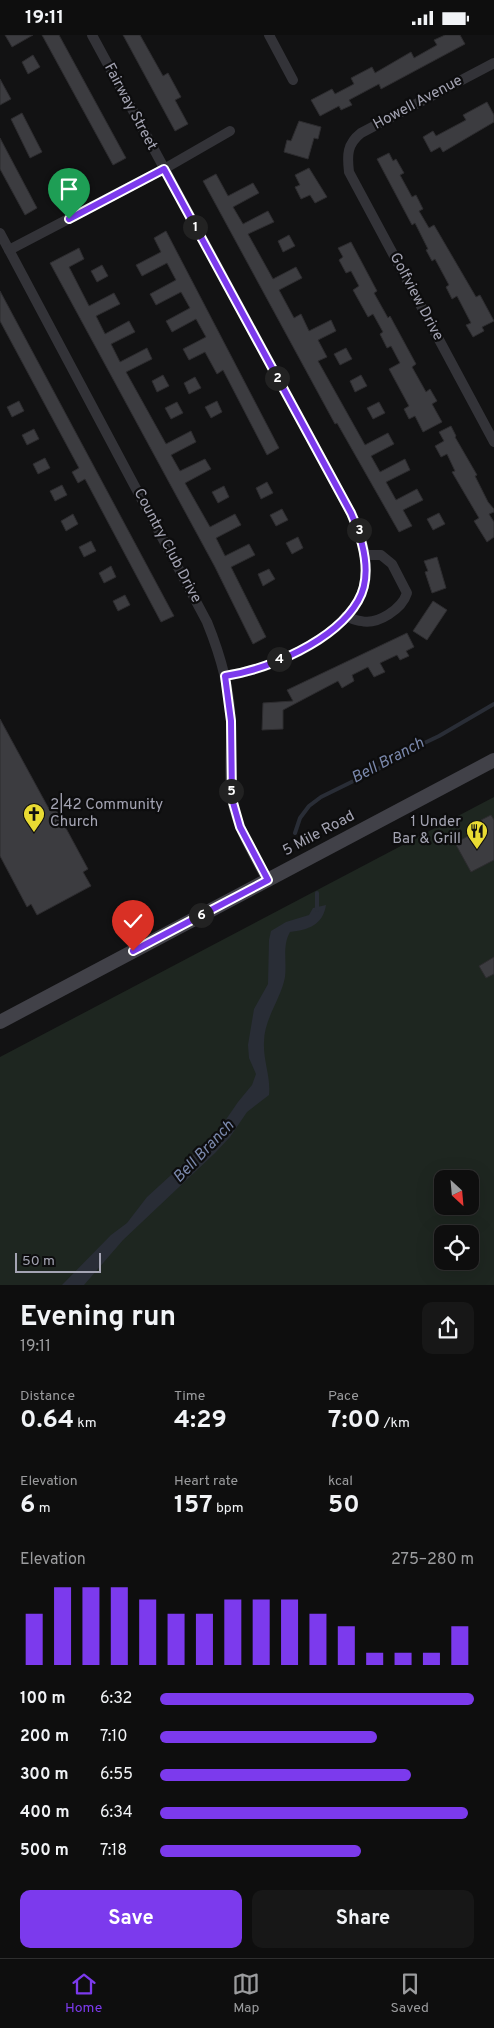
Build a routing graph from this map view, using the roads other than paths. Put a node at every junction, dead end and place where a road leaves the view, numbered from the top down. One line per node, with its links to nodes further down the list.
1 (92, 35): 7 (street, Fairway Street)
2 (269, 35): 4 (street)
3 (494, 63): 6 (street, Howell Avenue)
4 (293, 80)
5 (230, 131): 7 (street)
6 (348, 150): 10 (street, Golfview Drive)
7 (164, 169): 9 (street); 11 (street, Fairway Street)
8 (0, 233): 9 (street, Country Club Drive)
9 (9, 250): 13 (street, Country Club Drive)
10 (494, 442)
11 (364, 555): 12 (street, Fairway Street); 12 (street)
12 (346, 616): 13 (street, Fairway Street)
13 (225, 676): 15 (street, Country Club Drive)
14 (494, 760): 15 (main road, 5 Mile Road)
15 (268, 880): 16 (main road, 5 Mile Road)
16 (0, 1022)

